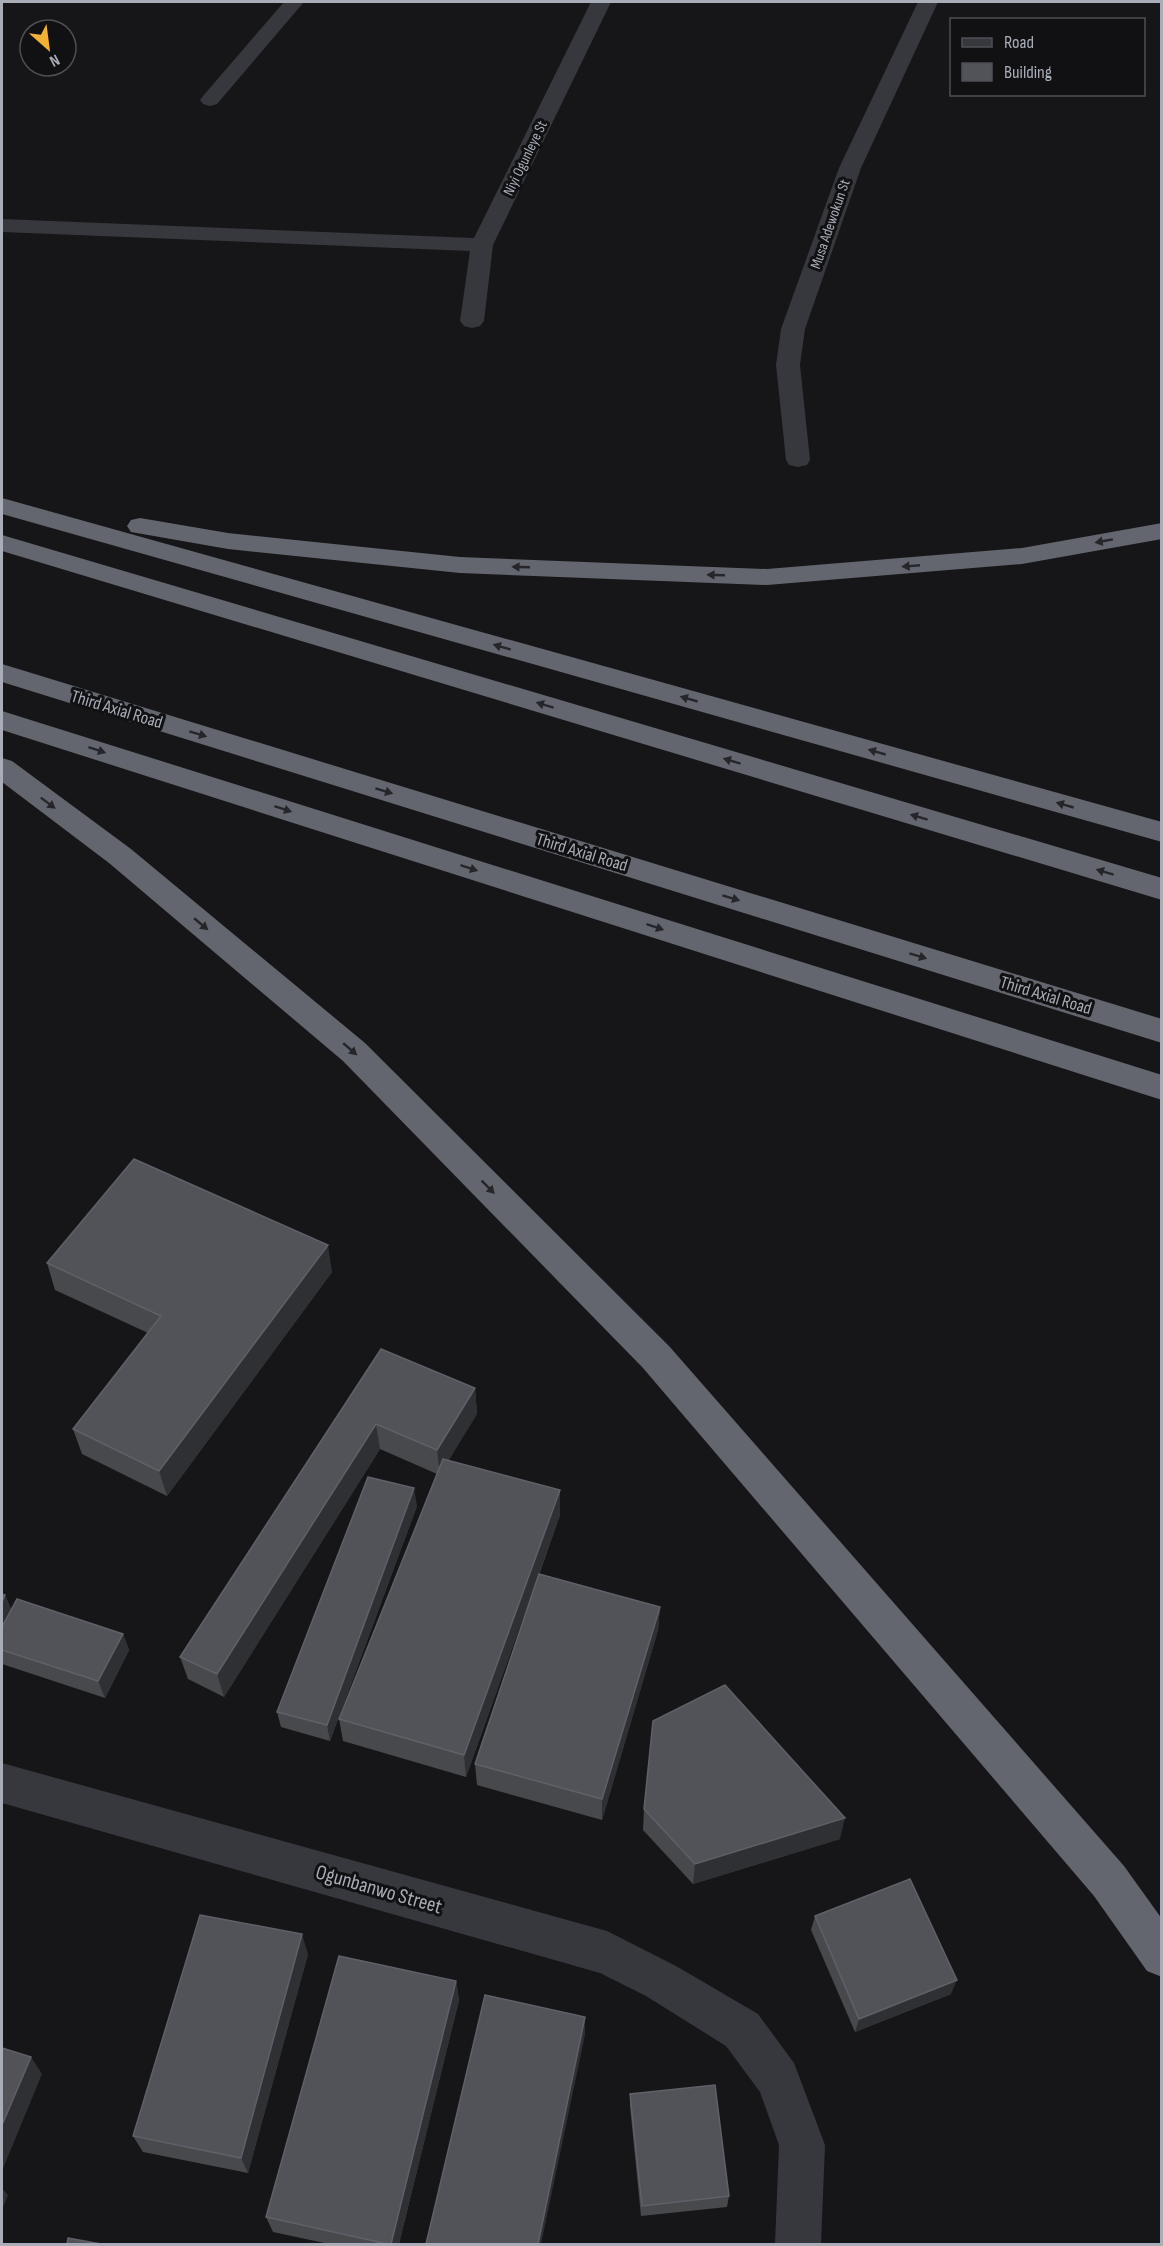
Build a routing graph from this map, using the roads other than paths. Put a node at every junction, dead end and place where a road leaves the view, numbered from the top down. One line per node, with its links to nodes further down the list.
1 (294, 2): 4 (street)
2 (601, 2): 6 (street, Niyi Ogunleye St)
3 (928, 2): 8 (street, Musa Adewokun St)
4 (210, 100)
5 (2, 226): 6 (street)
6 (482, 245): 7 (street, Niyi Ogunleye St)
7 (472, 321)
8 (798, 460)
9 (2, 501): 11 (highway, one-way to 9)
10 (2, 506): 16 (highway, one-way to 10)
11 (1161, 531)
12 (2, 543): 17 (highway, one-way to 12)
13 (2, 674): 18 (highway, Third Axial Road, one-way to 18)
14 (2, 720): 19 (highway, one-way to 19)
15 (2, 768): 21 (highway, one-way to 21)
16 (1161, 832)
17 (1161, 889)
18 (1161, 1031)
19 (1161, 1088)
20 (2, 1783): 22 (street, Ogunbanwo Street)
21 (1161, 1956)
22 (798, 2244)

